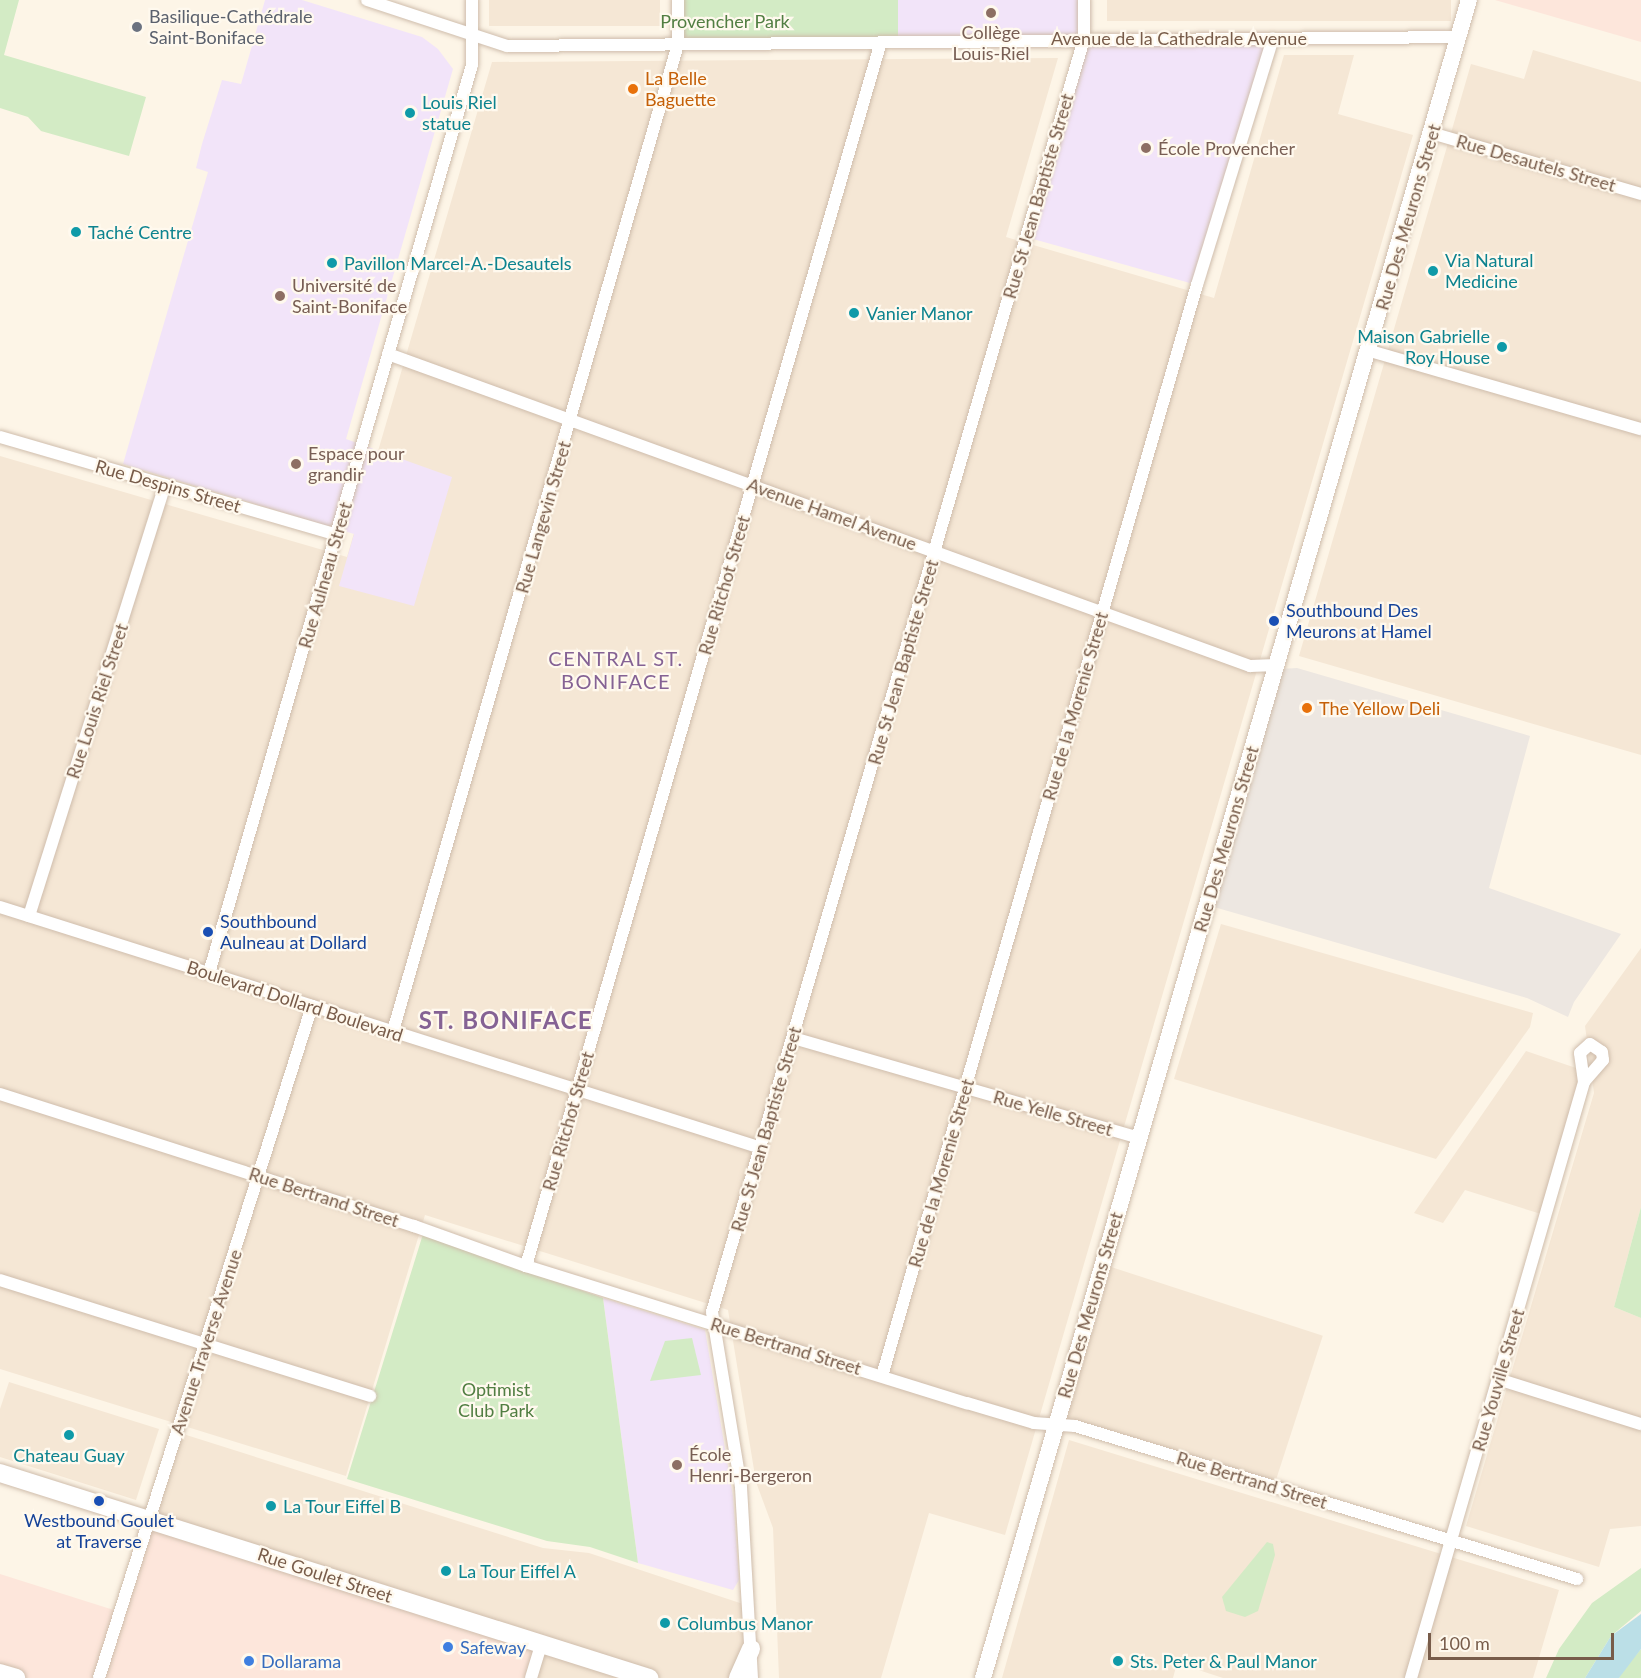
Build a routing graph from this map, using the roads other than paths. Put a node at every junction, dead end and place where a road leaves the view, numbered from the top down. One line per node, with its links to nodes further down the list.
1 (367, 0): 6 (street, Avenue de la Cathedrale Avenue)
2 (472, 0): 6 (street, Rue Aulneau Street)
3 (678, 0): 11 (street, Rue Langevin Street)
4 (1084, 0): 9 (street, Rue St Jean Baptiste Street)
5 (1469, 0): 7 (street, Rue Des Meurons Street)
6 (472, 37): 11 (street, Avenue de la Cathedrale Avenue); 15 (street, Rue Aulneau Street)
7 (1459, 37): 8 (street, Avenue de la Cathedrale Avenue); 12 (street, Rue Des Meurons Street)
8 (1273, 38): 9 (street, Avenue de la Cathedrale Avenue); 23 (street, Rue de la Morenie Street)
9 (1084, 39): 10 (street, Avenue de la Cathedrale Avenue); 22 (street, Rue St Jean Baptiste Street)
10 (881, 42): 11 (street, Avenue de la Cathedrale Avenue); 20 (street, Rue Ritchot Street)
11 (678, 44): 16 (street, Rue Langevin Street)
12 (1431, 133): 13 (street, Rue Desautels Street); 14 (street, Rue Des Meurons Street)
13 (1641, 194)
14 (1370, 351): 17 (street); 24 (street, Rue Des Meurons Street)
15 (388, 354): 16 (street, Avenue Hamel Avenue); 21 (street, Rue Aulneau Street)
16 (571, 420): 20 (street, Avenue Hamel Avenue); 29 (street, Rue Langevin Street)
17 (1641, 429)
18 (0, 437): 19 (street, Rue Despins Street)
19 (165, 485): 21 (street, Rue Despins Street); 26 (street, Rue Louis Riel Street)
20 (752, 486): 22 (street, Avenue Hamel Avenue); 33 (street, Rue Ritchot Street)
21 (337, 535): 27 (street, Rue Aulneau Street)
22 (935, 552): 23 (street, Avenue Hamel Avenue); 30 (street, Rue St Jean Baptiste Street)
23 (1102, 612): 24 (street, Avenue Hamel Avenue); 32 (street, Rue de la Morenie Street)
24 (1276, 665): 35 (street, Rue Des Meurons Street)
25 (0, 907): 26 (street, Boulevard Dollard Boulevard)
26 (29, 916): 27 (street, Boulevard Dollard Boulevard)
27 (209, 974): 28 (street, Boulevard Dollard Boulevard)
28 (312, 1006): 29 (street, Boulevard Dollard Boulevard); 37 (street, Avenue Traverse Avenue)
29 (393, 1031): 33 (street, Boulevard Dollard Boulevard)
30 (793, 1038): 32 (street, Rue Yelle Street); 36 (street, Rue St Jean Baptiste Street)
31 (1584, 1082): 43 (street, Rue Youville Street)
32 (965, 1088): 35 (street, Rue Yelle Street); 42 (street, Rue de la Morenie Street)
33 (577, 1090): 36 (street, Boulevard Dollard Boulevard); 38 (street, Rue Ritchot Street)
34 (0, 1094): 37 (street, Rue Bertrand Street)
35 (1139, 1138): 45 (street, Rue Des Meurons Street)
36 (761, 1148): 40 (street, Rue St Jean Baptiste Street)
37 (259, 1176): 38 (street, Rue Bertrand Street); 41 (street, Avenue Traverse Avenue)
38 (526, 1266): 40 (street, Rue Bertrand Street)
39 (0, 1280): 41 (street)
40 (714, 1323): 42 (street, Rue Bertrand Street); 52 (street, Rue St Jean Baptiste Street)
41 (205, 1343): 44 (street); 48 (street, Avenue Traverse Avenue)
42 (882, 1376): 45 (street, Rue Bertrand Street)
43 (1498, 1379): 46 (street); 49 (street, Rue Youville Street)
44 (370, 1396)
45 (1055, 1424): 49 (street, Rue Bertrand Street); 60 (street, Rue Des Meurons Street)
46 (1641, 1424)
47 (0, 1473): 48 (main road, Rue Goulet Street)
48 (149, 1520): 51 (main road, Rue Goulet Street); 55 (street, Avenue Traverse Avenue)
49 (1452, 1539): 50 (street, Rue Bertrand Street); 61 (street, Rue Youville Street)
50 (1577, 1579)
51 (542, 1644): 56 (street); 57 (main road, Rue Goulet Street)
52 (751, 1649): 58 (main road); 59 (street, Rue St Jean Baptiste Street)
53 (0, 1673): 54 (main road)
54 (16, 1678)
55 (99, 1678)
56 (531, 1678)
57 (649, 1678)
58 (738, 1678)
59 (752, 1678)
60 (983, 1678)
61 (1411, 1678)

